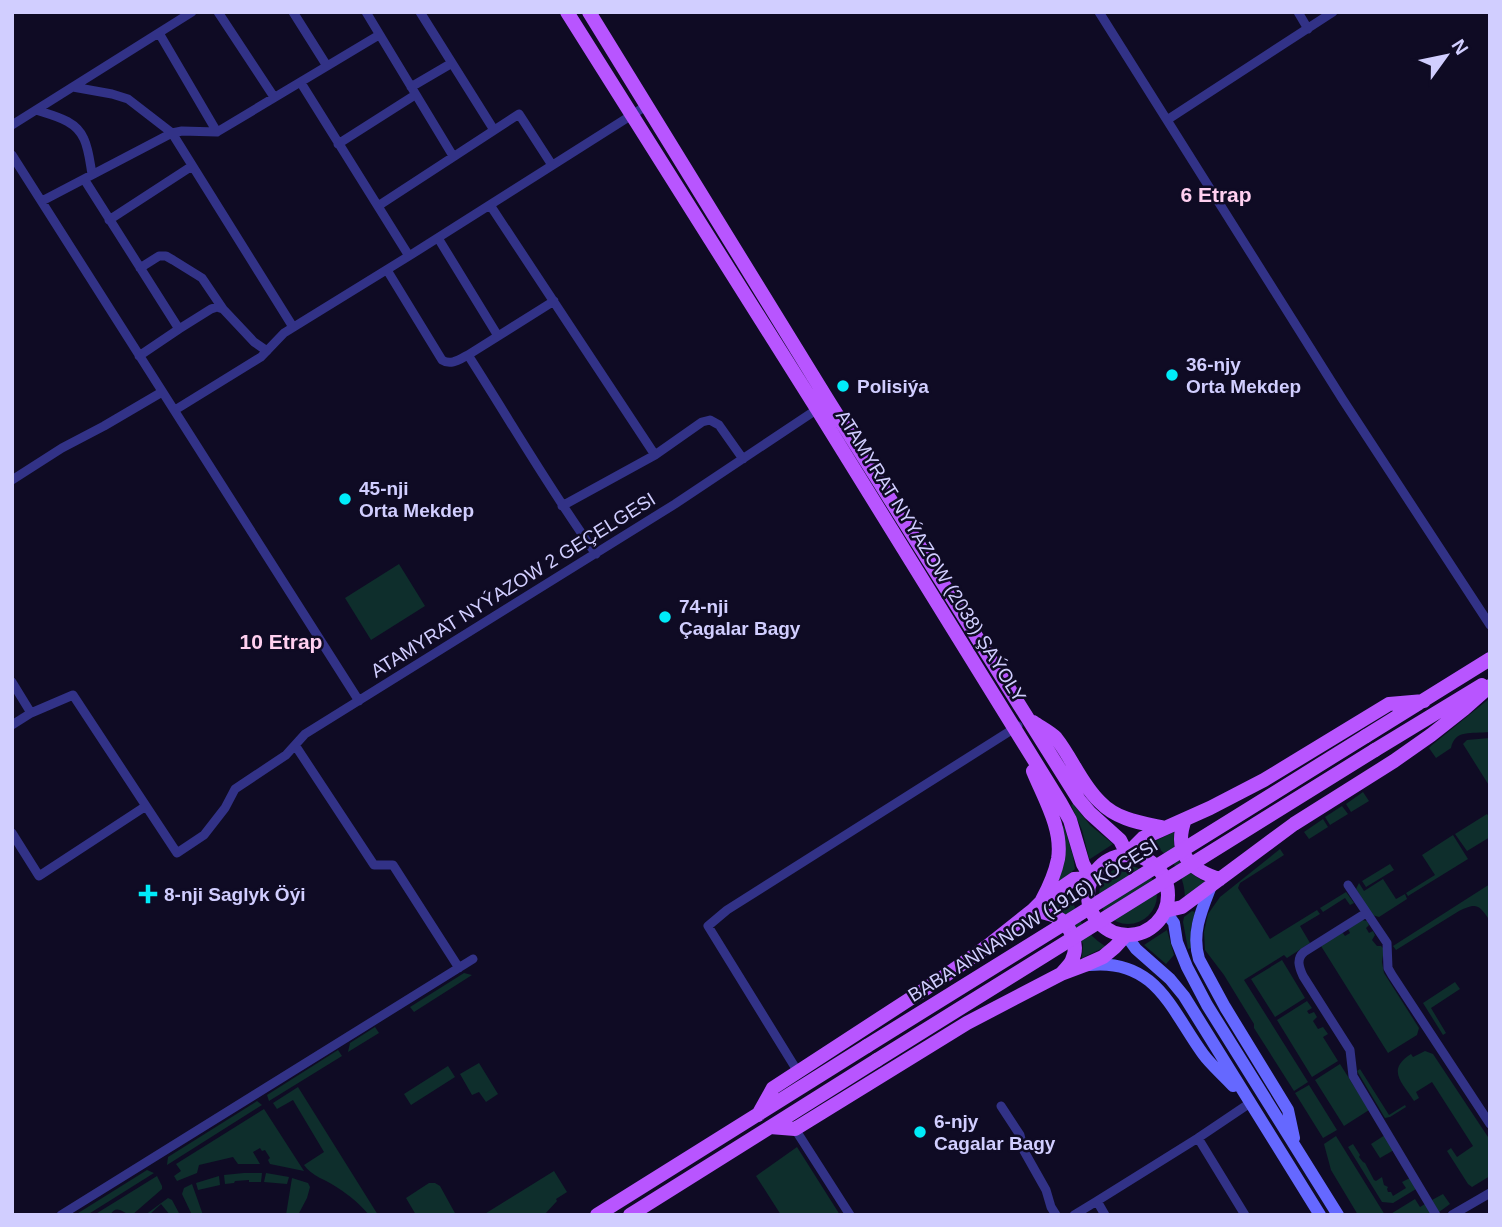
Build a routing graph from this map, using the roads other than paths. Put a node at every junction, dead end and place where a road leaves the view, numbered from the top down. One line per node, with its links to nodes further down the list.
1 (192, 12): 13 (street)
2 (218, 12): 20 (street)
3 (293, 12): 16 (street)
4 (366, 12): 14 (street)
5 (420, 12): 15 (street)
6 (567, 12): 23 (main road, ATAMYRAT NYÝAZOW (2038) ŞAÝOLY)
7 (589, 12): 21 (main road, ATAMYRAT NYÝAZOW (2038) ŞAÝOLY)
8 (598, 12): 21 (main road)
9 (1099, 12): 24 (street)
10 (1298, 12): 12 (street)
11 (1333, 12): 12 (street)
12 (1308, 29): 24 (street)
13 (159, 33): 18 (street); 27 (street)
14 (379, 35): 16 (street); 19 (street)
15 (452, 63): 19 (street); 26 (street)
16 (327, 66): 17 (street)
17 (301, 83): 20 (street); 29 (street)
18 (73, 87): 22 (street); 28 (street)
19 (413, 91): 29 (street); 31 (street)
20 (274, 97): 27 (street)
21 (646, 106): 23 (street); 52 (main road, ATAMYRAT NYÝAZOW (2038) ŞAÝOLY)
22 (36, 110): 25 (street); 34 (street)
23 (631, 115): 33 (street); 52 (main road, ATAMYRAT NYÝAZOW (2038) ŞAÝOLY)
24 (1167, 120): 59 (street)
25 (12, 125)
26 (494, 130): 31 (street); 33 (street)
27 (217, 132): 28 (street)
28 (172, 133): 32 (street); 34 (street)
29 (338, 144): 37 (street)
30 (12, 155): 35 (street)
31 (453, 156): 37 (street)
32 (192, 166): 38 (street); 45 (street)
33 (552, 166): 36 (street)
34 (88, 177): 35 (street); 38 (street)
35 (42, 201): 50 (street)
36 (490, 205): 39 (street); 43 (street)
37 (378, 206): 40 (street)
38 (109, 220): 41 (street)
39 (438, 238): 40 (street); 47 (street)
40 (409, 256): 42 (street)
41 (140, 268): 44 (street); 46 (street)
42 (387, 270): 45 (street); 49 (street)
43 (554, 301): 47 (street); 54 (street)
44 (223, 309): 46 (street); 48 (street)
45 (293, 327): 48 (street)
46 (179, 330): 50 (street)
47 (498, 336): 49 (street)
48 (267, 351): 53 (street)
49 (468, 355): 57 (street)
50 (139, 356): 51 (street)
51 (162, 392): 53 (street); 56 (street)
52 (823, 406): 55 (street, ATAMYRAT NYÝAZOW 2 GEÇELGESI); 67 (main road, ATAMYRAT NYÝAZOW (2038) ŞAÝOLY); 69 (main road, ATAMYRAT NYÝAZOW (2038) ŞAÝOLY)
53 (175, 410): 64 (street)
54 (655, 455): 55 (street); 57 (street)
55 (743, 459): 58 (street, ATAMYRAT NYÝAZOW 2 GEÇELGESI)
56 (12, 480)
57 (562, 506): 58 (street)
58 (596, 554): 64 (street, ATAMYRAT NYÝAZOW 2 GEÇELGESI)
59 (1490, 625)
60 (1490, 659): 65 (main road, BABA ANNANOW (1916) KÖÇESI)
61 (1490, 680): 92 (main road, BABA ANNANOW (1916) KÖÇESI, bridge)
62 (12, 682): 66 (street)
63 (1490, 687): 77 (main road)
64 (359, 701): 70 (street, ATAMYRAT NYÝAZOW 2 GEÇELGESI)
65 (1424, 701): 72 (main road); 90 (main road, BABA ANNANOW (1916) KÖÇESI, bridge)
66 (31, 713): 68 (street); 71 (street)
67 (1028, 719): 69 (street); 73 (main road); 75 (main road, ATAMYRAT NYÝAZOW (2038) ŞAÝOLY)
68 (12, 725)
69 (1014, 728): 76 (main road, ATAMYRAT NYÝAZOW (2038) ŞAÝOLY); 79 (main road); 87 (street)
70 (295, 745): 71 (street, ATAMYRAT NYÝAZOW 2 GEÇELGESI); 85 (street)
71 (146, 806): 74 (street)
72 (1185, 819): 73 (main road); 77 (main road)
73 (1165, 828): 75 (main road)
74 (12, 833)
75 (1127, 854): 76 (main road); 80 (main road)
76 (1091, 878): 79 (main road); 82 (main road)
77 (1216, 883): 80 (main road); 95 (main road)
78 (1348, 885): 81 (street)
79 (1038, 905): 86 (main road); 87 (main road)
80 (1165, 911): 82 (main road); 95 (main road)
81 (1366, 913): 91 (street); 109 (street)
82 (1126, 935): 84 (main road); 88 (main road)
83 (474, 959): 85 (street)
84 (1085, 965): 86 (main road); 88 (main road)
85 (459, 968): 99 (street)
86 (1061, 974): 93 (main road)
87 (798, 1072): 90 (main road)
88 (1250, 1103): 94 (street); 107 (main road)
89 (1000, 1106): 103 (street)
90 (758, 1115): 98 (main road, BABA ANNANOW (1916) KÖÇESI)
91 (1490, 1124)
92 (770, 1127): 93 (main road); 101 (main road, BABA ANNANOW (1916) KÖÇESI)
93 (795, 1129): 102 (street)
94 (1198, 1138): 97 (street); 106 (street)
95 (1297, 1149): 108 (main road)
96 (1490, 1193): 110 (street)
97 (1097, 1200): 104 (street); 105 (street)
98 (602, 1212): 100 (main road, BABA ANNANOW (1916) KÖÇESI)
99 (61, 1215)
100 (591, 1215)
101 (630, 1215)
102 (849, 1215)
103 (1056, 1215)
104 (1074, 1215)
105 (1105, 1215)
106 (1245, 1215)
107 (1320, 1215)
108 (1338, 1215)
109 (1436, 1215)
110 (1452, 1215)

